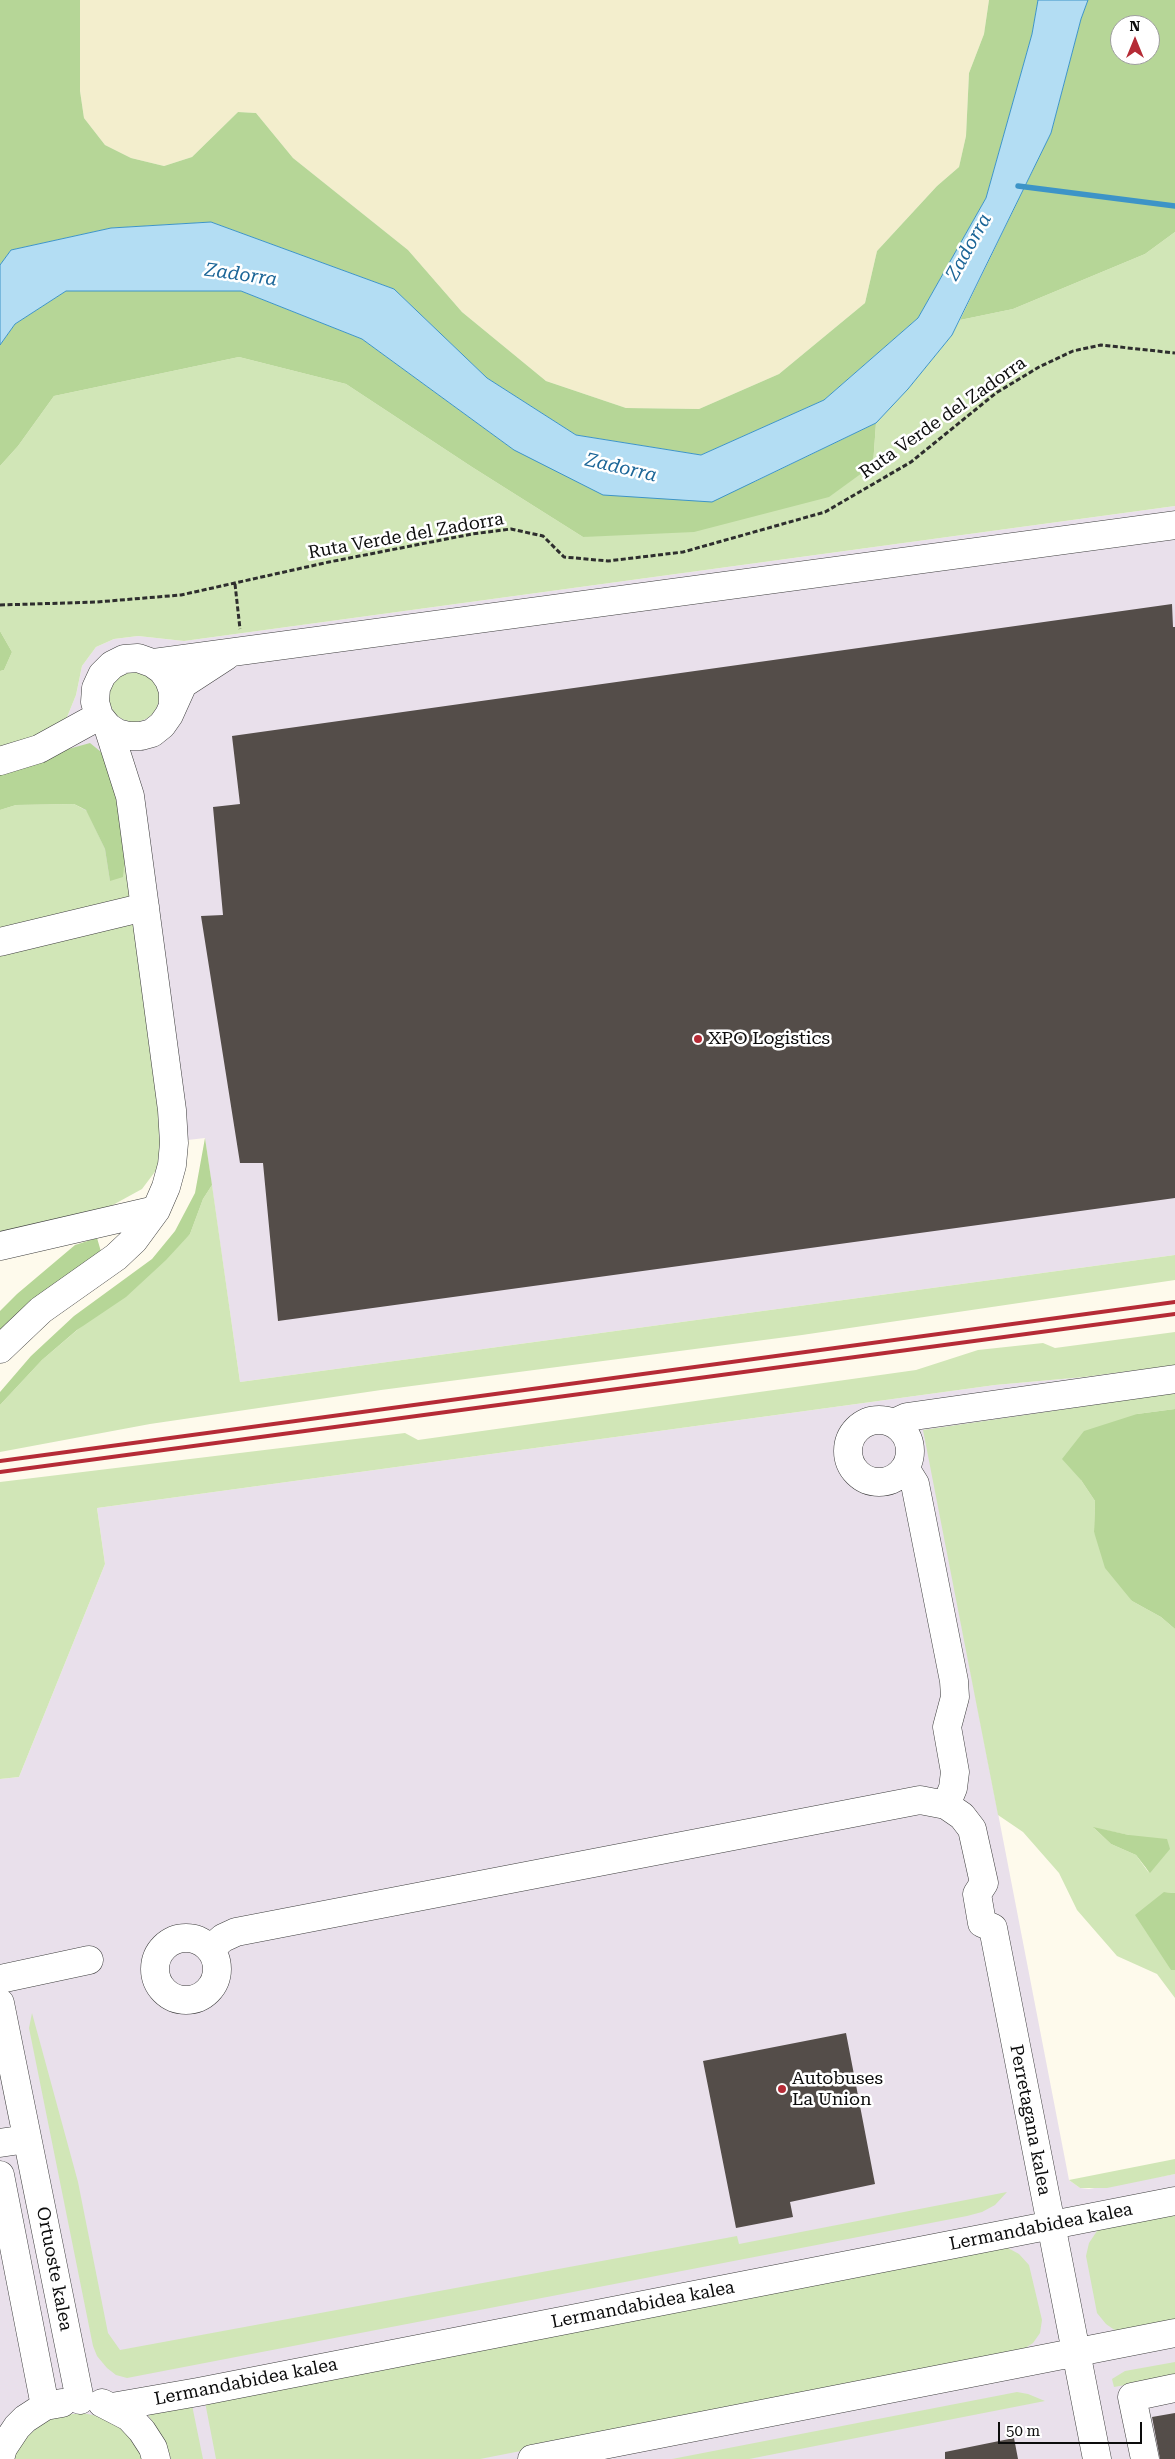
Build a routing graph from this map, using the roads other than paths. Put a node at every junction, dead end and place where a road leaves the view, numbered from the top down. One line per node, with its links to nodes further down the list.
1 (1175, 526): 2 (street)
2 (236, 641): 3 (street); 4 (street)
3 (152, 663): 4 (street); 5 (street)
4 (173, 703): 6 (street)
5 (103, 721): 6 (street); 7 (street); 8 (street)
6 (152, 733): 8 (street)
7 (0, 761)
8 (130, 796): 9 (street)
9 (145, 907): 10 (street); 11 (street)
10 (0, 942)
11 (156, 1210): 12 (street); 13 (street)
12 (0, 1246)
13 (0, 1349)
14 (1175, 1379): 15 (street)
15 (894, 1423): 16 (street); 16 (street)
16 (905, 1468): 17 (street)
17 (946, 1805): 18 (street); 26 (street, Perretagana kalea)
18 (210, 1949)
19 (89, 1960): 20 (street)
20 (0, 1979)
21 (0, 2003): 22 (street, Ortuoste kalea)
22 (27, 2139): 23 (street); 30 (street, Ortuoste kalea)
23 (0, 2143)
24 (0, 2176): 31 (street, Ortuoste kalea)
25 (1175, 2200): 26 (street, Lermandabidea kalea)
26 (1050, 2225): 28 (street, Perretagana kalea); 32 (street, Lermandabidea kalea)
27 (1175, 2333): 28 (street)
28 (1076, 2352): 36 (street); 37 (street, Perretagana kalea)
29 (1175, 2388): 38 (street)
30 (80, 2400): 31 (street); 32 (street)
31 (45, 2406): 33 (street)
32 (112, 2407): 35 (street)
33 (8, 2429): 34 (street)
34 (0, 2459)
35 (156, 2459)
36 (532, 2459)
37 (1097, 2459)
38 (1145, 2459)

